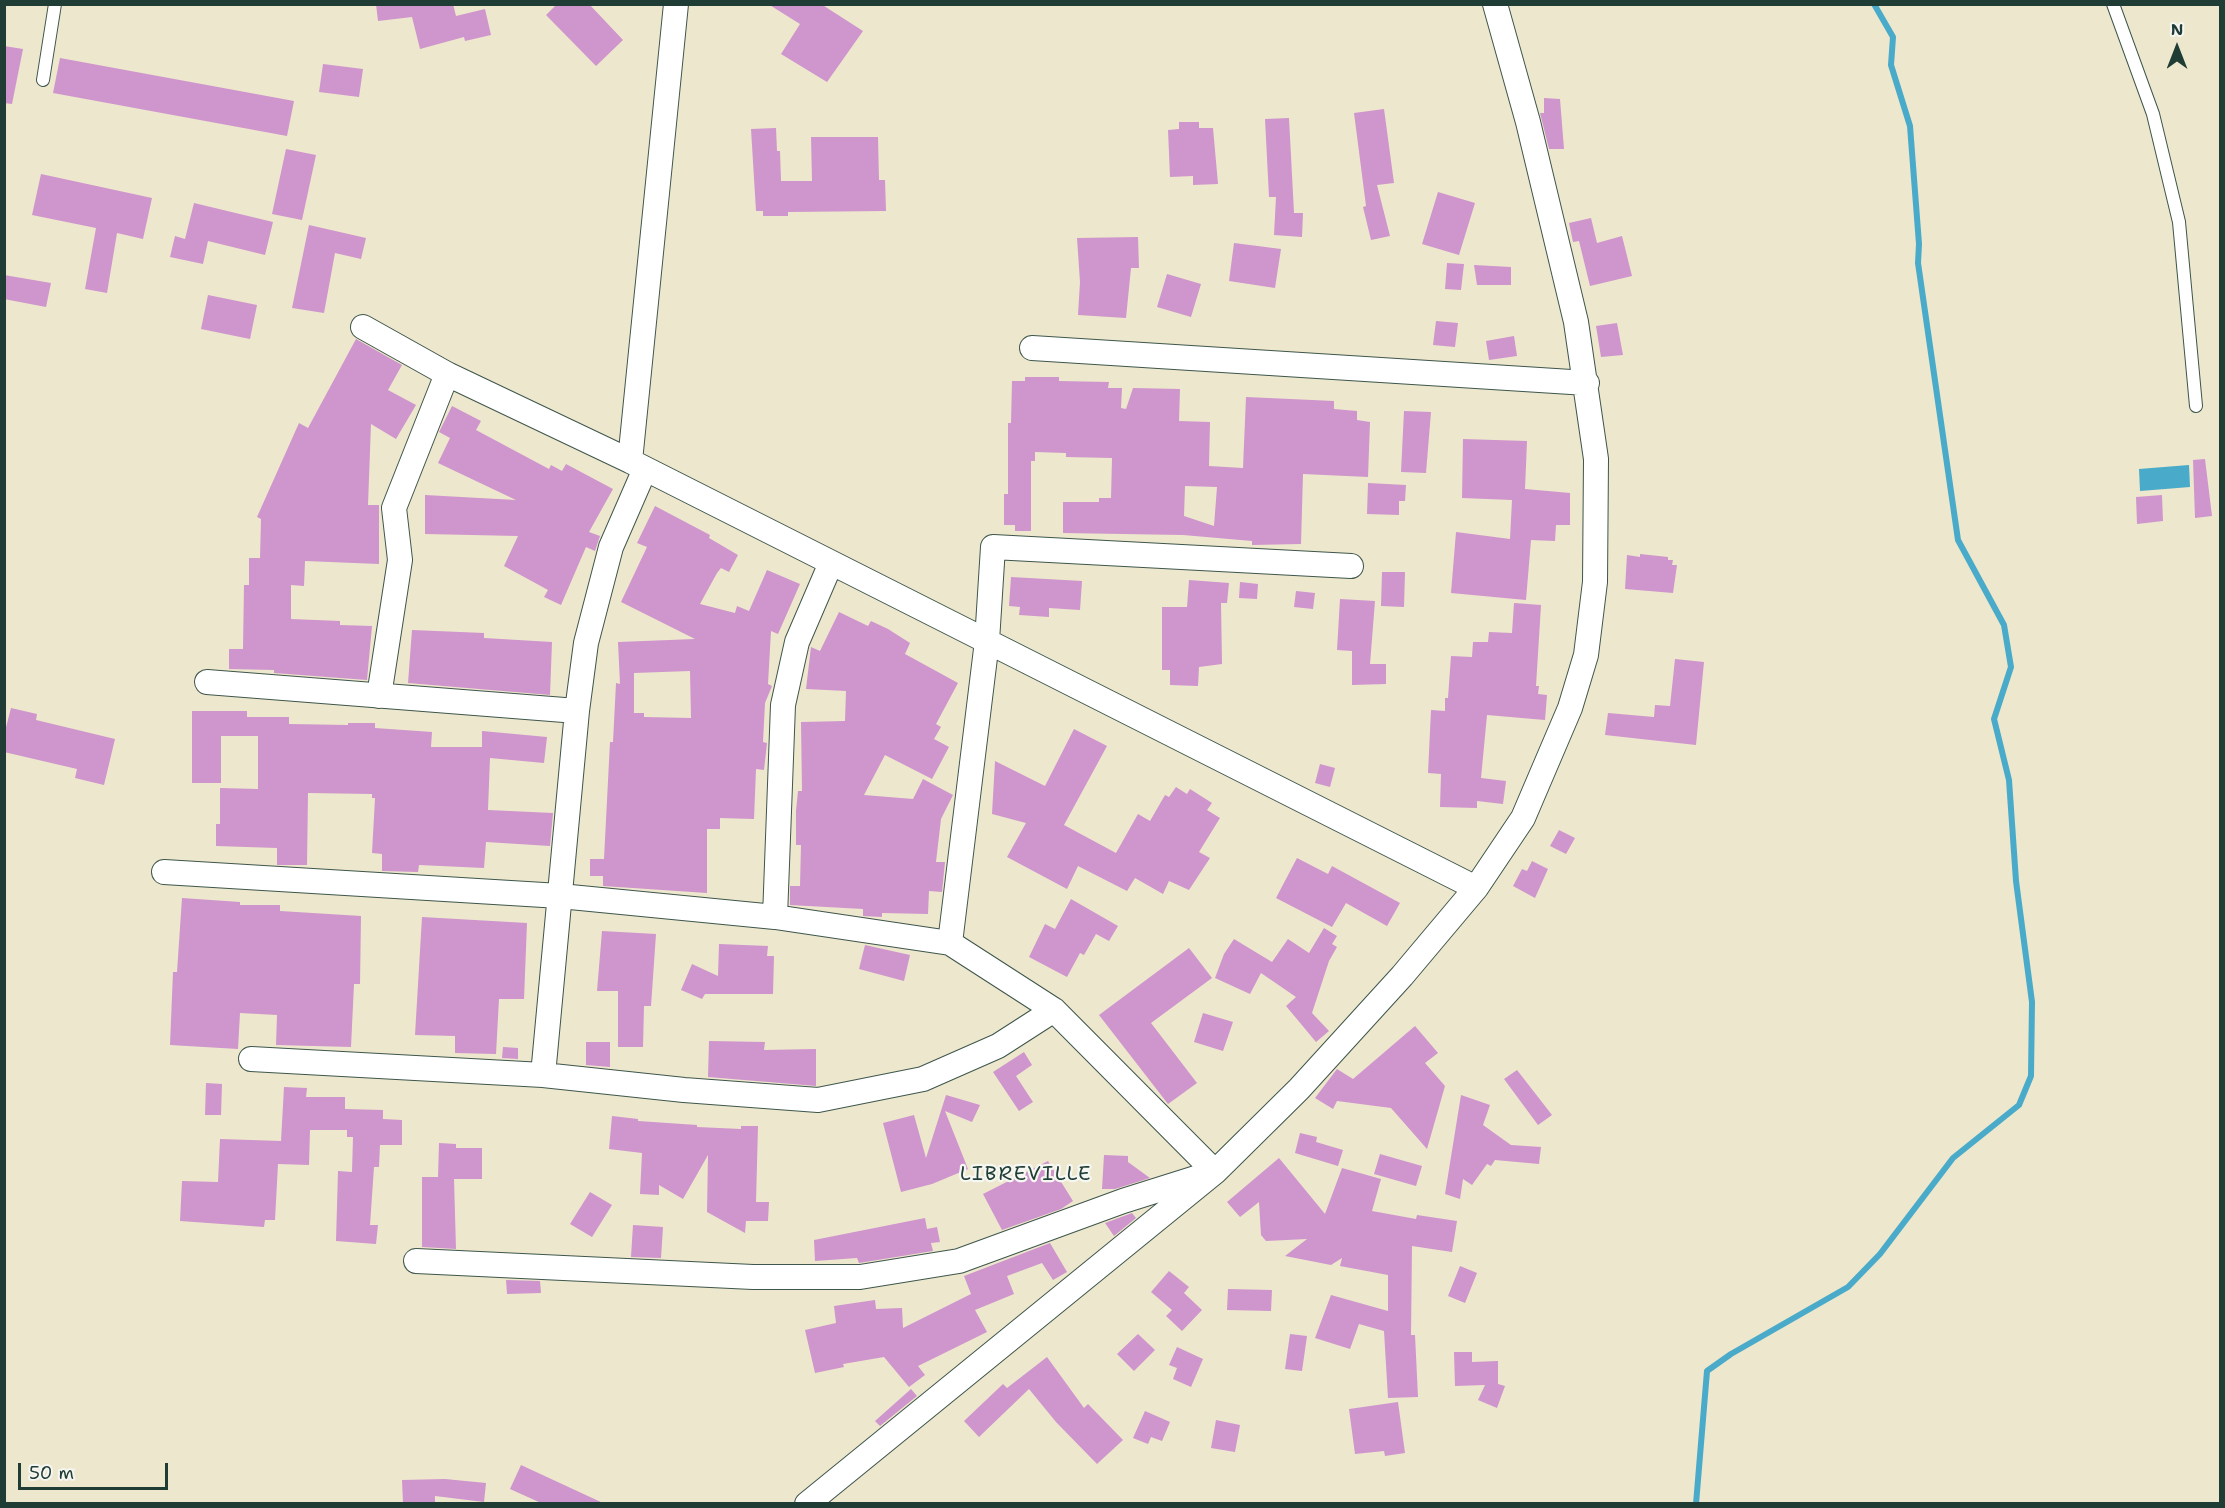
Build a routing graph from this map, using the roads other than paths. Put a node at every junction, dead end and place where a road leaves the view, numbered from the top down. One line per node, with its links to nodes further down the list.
1 (55, 4): 5 (lane)
2 (676, 4): 11 (street)
3 (1495, 4): 9 (street)
4 (2113, 4): 10 (lane)
5 (43, 80)
6 (363, 327): 8 (street)
7 (1032, 348): 9 (street)
8 (447, 374): 11 (street); 16 (street)
9 (1587, 383): 19 (street)
10 (2196, 406)
11 (637, 465): 12 (street); 17 (street)
12 (831, 563): 14 (street); 21 (street)
13 (1351, 566): 14 (street)
14 (987, 641): 19 (street); 22 (street)
15 (207, 682): 16 (street)
16 (379, 696): 17 (street)
17 (577, 711): 20 (street)
18 (164, 872): 20 (street)
19 (1476, 888): 26 (street)
20 (560, 896): 21 (street); 25 (street)
21 (775, 917): 22 (street)
22 (950, 943): 23 (street)
23 (1054, 1010): 25 (street); 26 (street)
24 (251, 1059): 25 (street)
25 (543, 1075)
26 (1215, 1172): 27 (street); 28 (street)
27 (416, 1261)
28 (807, 1503)

